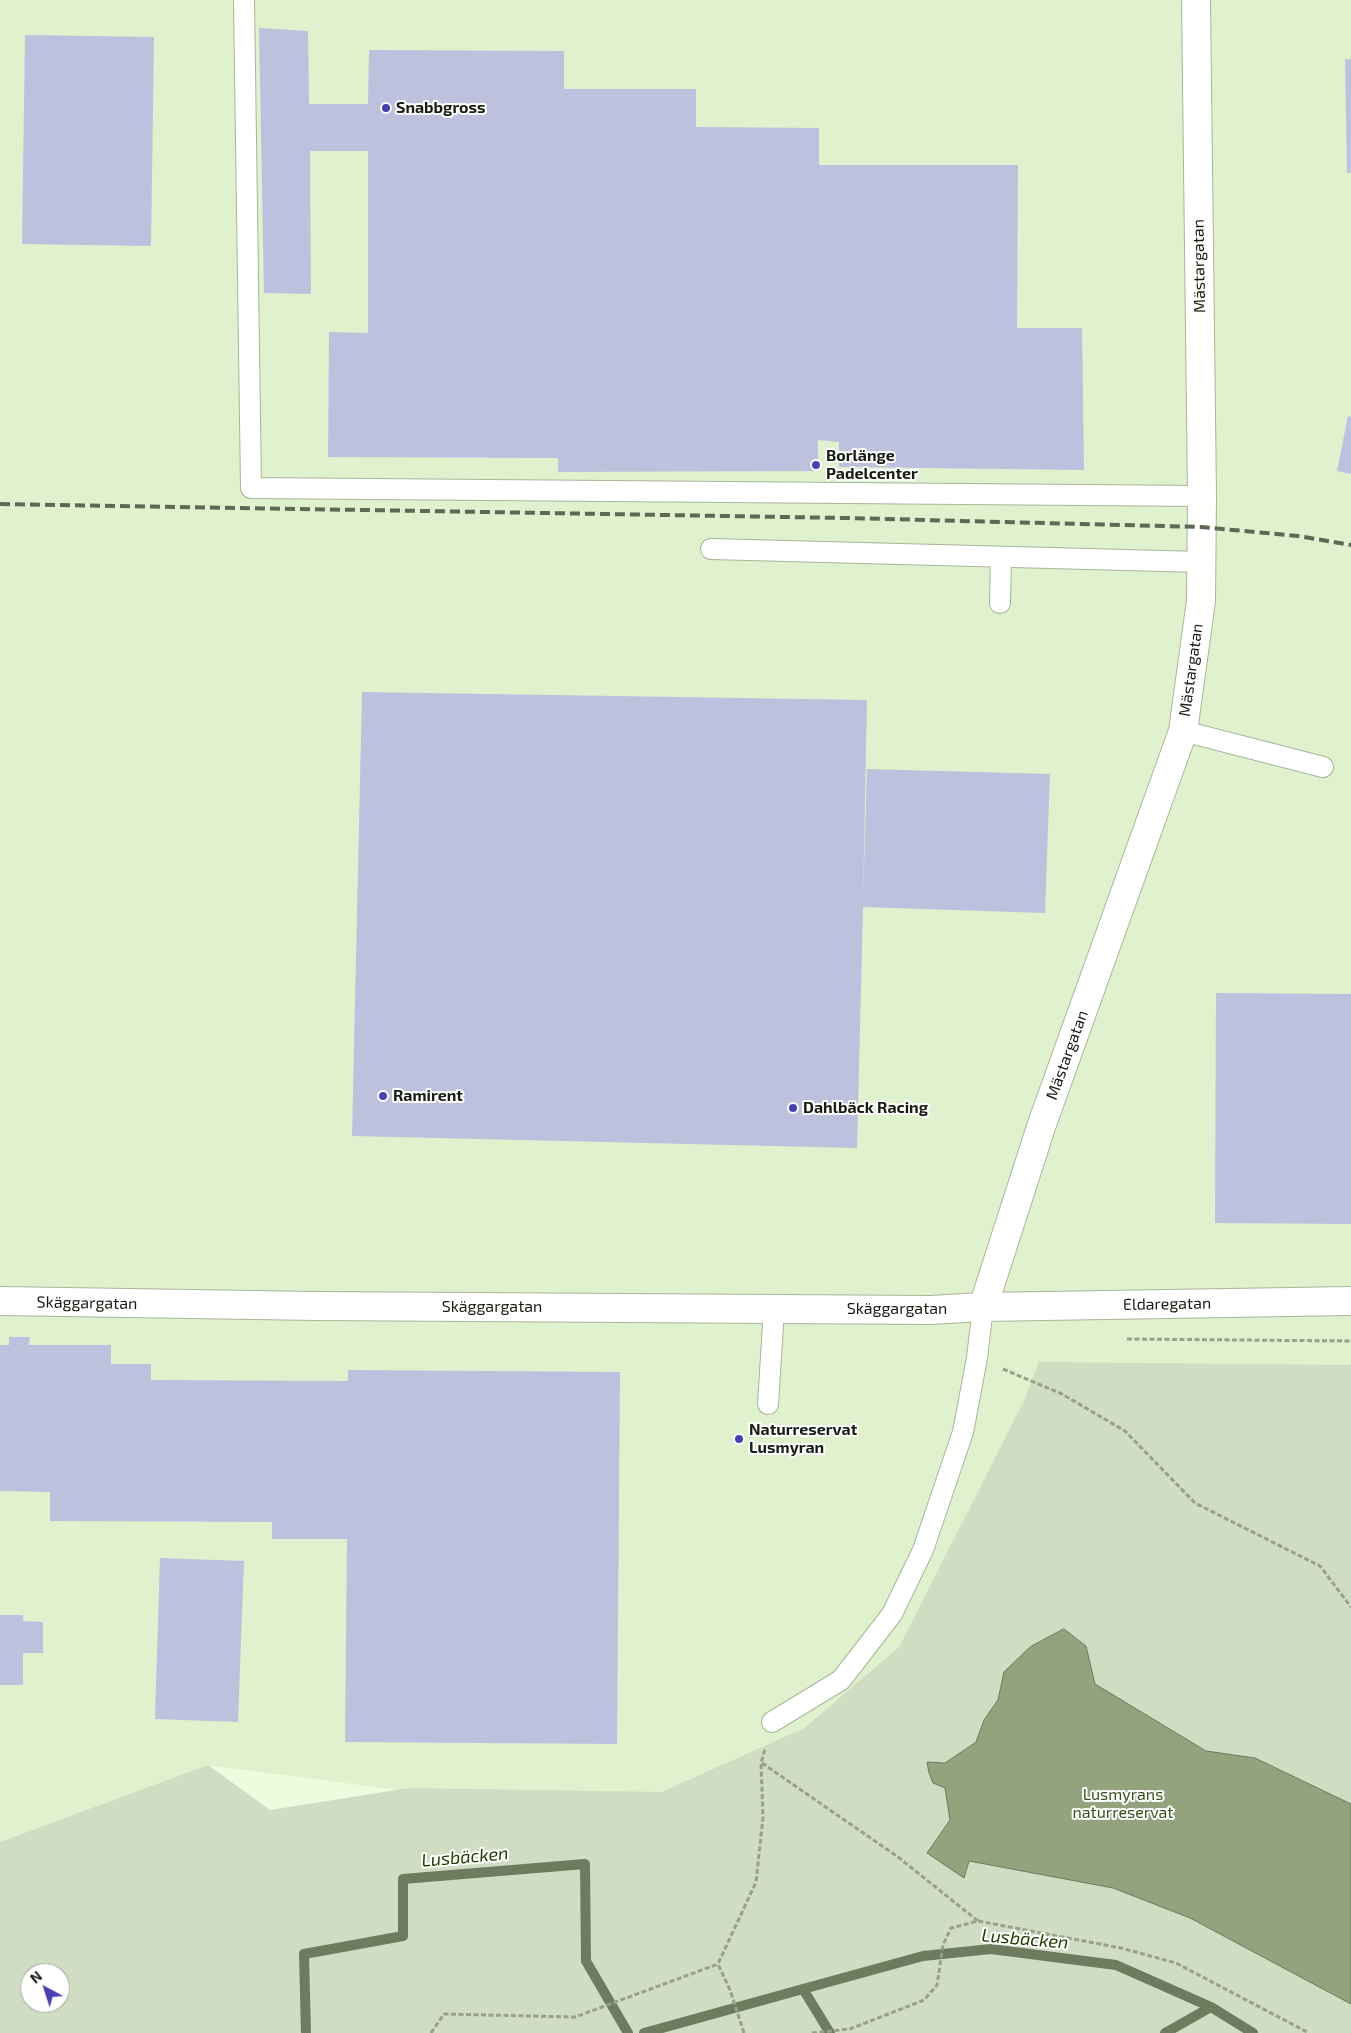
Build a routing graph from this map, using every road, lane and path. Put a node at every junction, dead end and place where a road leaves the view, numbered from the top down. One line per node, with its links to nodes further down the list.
1 (244, 0): 3 (lane)
2 (1196, 0): 3 (street, Mästargatan)
3 (1202, 496): 6 (street, Mästargatan)
4 (711, 549): 5 (lane)
5 (1001, 557): 6 (lane); 7 (lane)
6 (1201, 562): 8 (street, Mästargatan)
7 (1000, 603)
8 (1182, 731): 9 (lane); 12 (street, Mästargatan)
9 (1323, 767)
10 (0, 1301): 13 (street, Skäggargatan)
11 (1351, 1301): 12 (street, Eldaregatan)
12 (984, 1307): 13 (street, Skäggargatan); 16 (lane)
13 (774, 1310): 17 (lane)
14 (1124, 1340): 15 (path)
15 (1351, 1341)
16 (977, 1358): 18 (path); 19 (lane)
17 (768, 1404)
18 (1351, 1607)
19 (772, 1722)
20 (978, 1922): 21 (path); 24 (path); 25 (path)
21 (718, 1964): 22 (path); 23 (path)
22 (743, 2031)
23 (431, 2033)
24 (812, 2033)
25 (1309, 2033)

